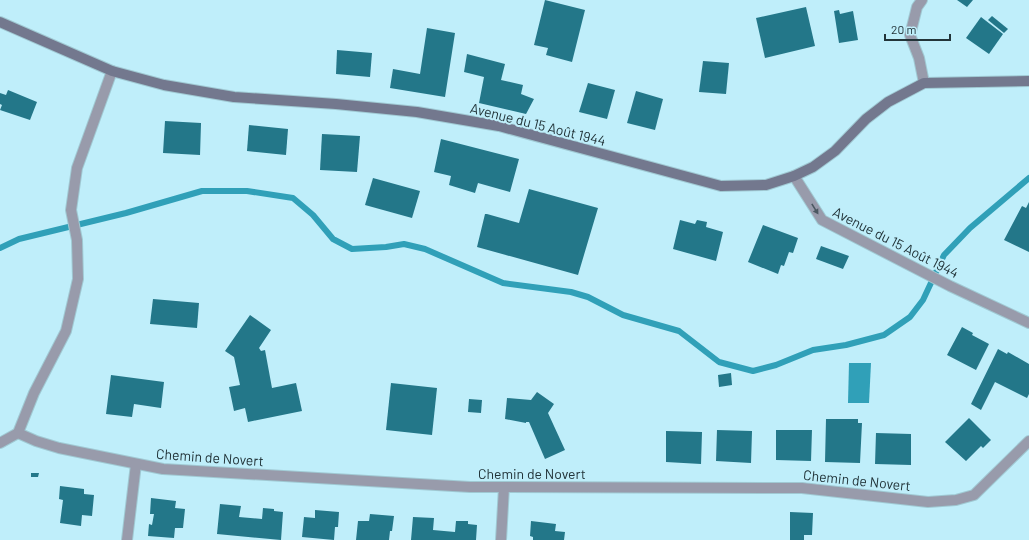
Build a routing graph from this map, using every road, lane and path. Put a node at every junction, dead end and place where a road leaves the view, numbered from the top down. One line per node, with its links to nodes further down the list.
1 (922, 0): 5 (street)
2 (0, 22): 3 (main road, Avenue du 15 Août 1944)
3 (112, 71): 6 (main road, Avenue du 15 Août 1944); 8 (street)
4 (1029, 81): 5 (main road)
5 (924, 83): 6 (main road)
6 (794, 176): 7 (street, Avenue du 15 Août 1944, one-way to 7)
7 (1029, 323)
8 (18, 433): 10 (street); 11 (street, Chemin de Novert)
9 (1029, 441): 12 (street, Chemin de Novert)
10 (0, 443)
11 (136, 464): 12 (street, Chemin de Novert); 13 (street)
12 (504, 487): 14 (street)
13 (127, 540)
14 (501, 540)

